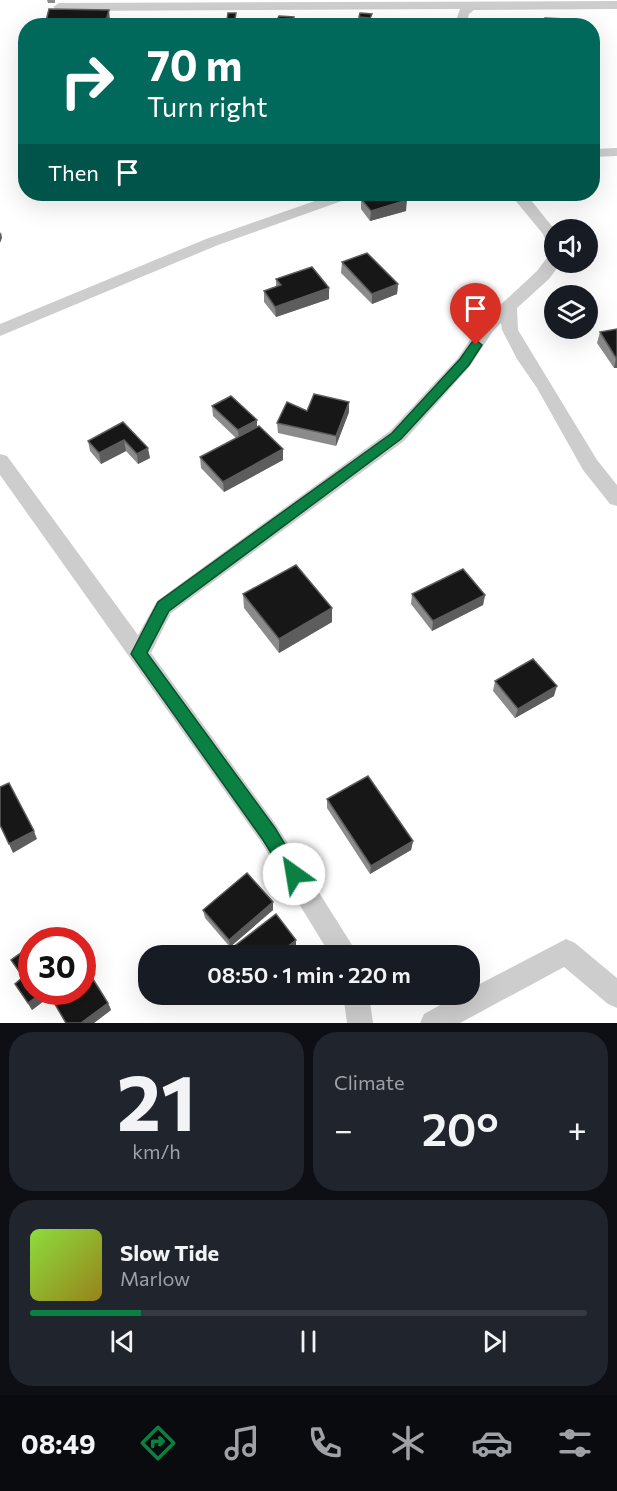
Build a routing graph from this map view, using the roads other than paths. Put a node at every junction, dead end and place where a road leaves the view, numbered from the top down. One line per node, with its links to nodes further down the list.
1 (500, 5): 2 (street); 3 (street); 4 (street)
2 (617, 5)
3 (59, 7)
4 (462, 18)
5 (617, 152): 6 (street)
6 (600, 153)
7 (328, 201): 12 (street)
8 (524, 201): 9 (street)
9 (544, 226)
10 (544, 273): 11 (street)
11 (509, 306): 14 (street); 15 (street)
12 (0, 330)
13 (0, 461): 15 (street)
14 (617, 499)
15 (139, 654): 16 (street)
16 (339, 945)
17 (617, 996): 20 (street)
18 (358, 1005): 19 (street)
19 (360, 1023)
20 (433, 1023)

